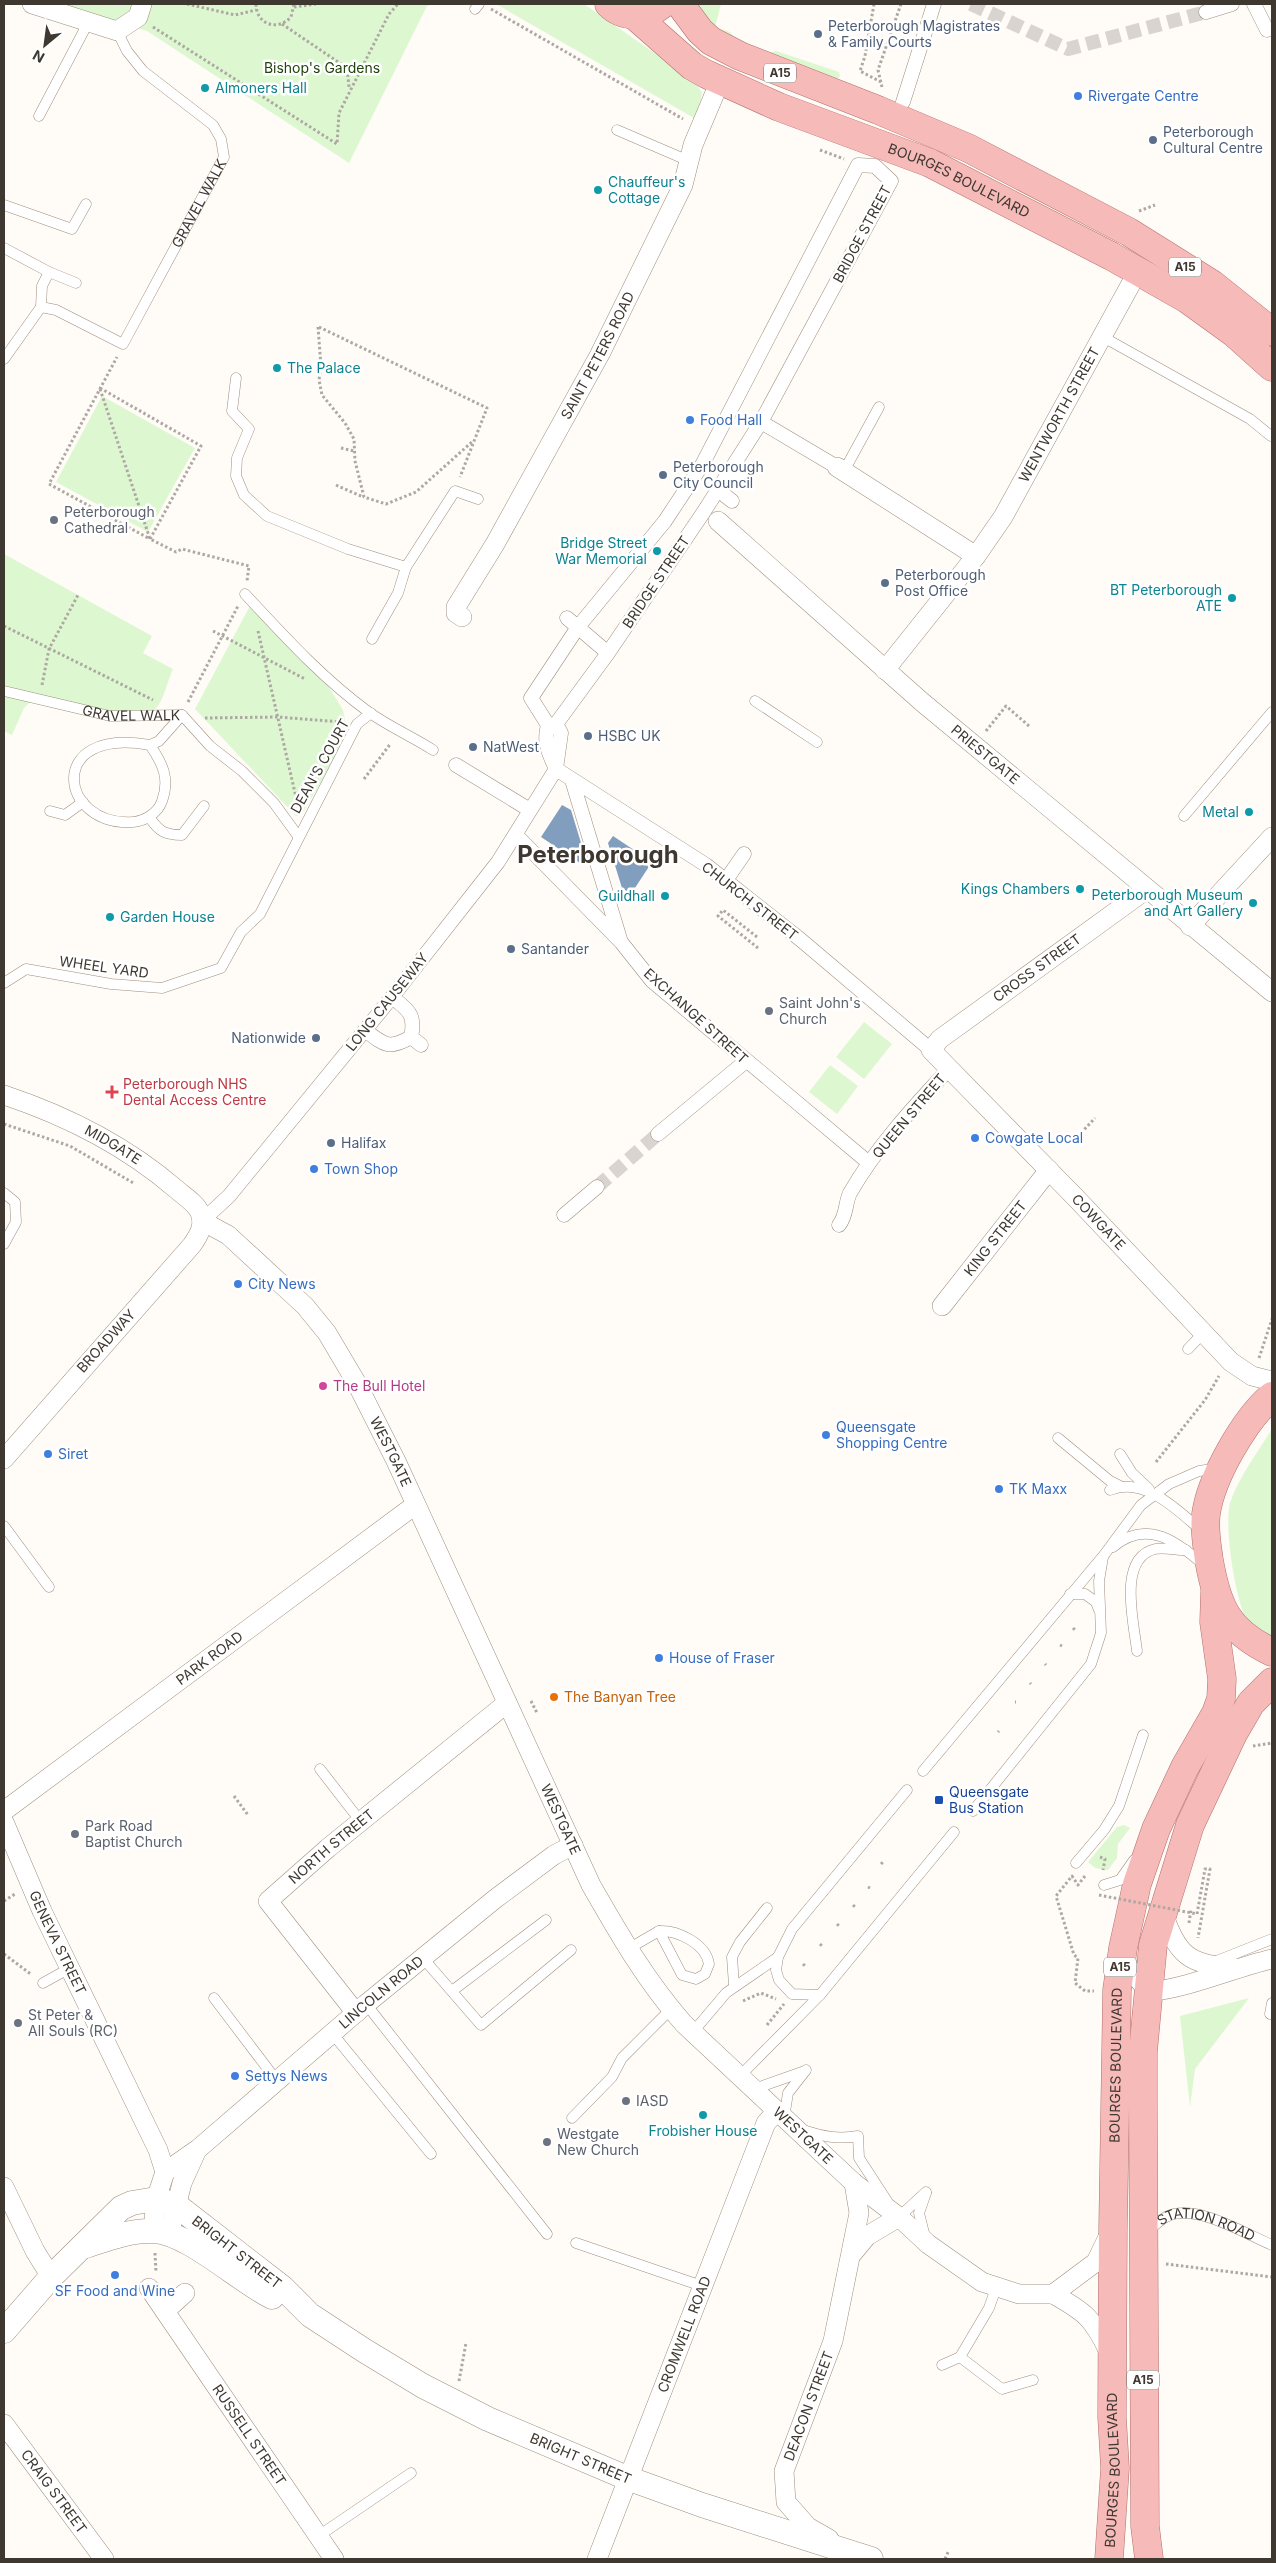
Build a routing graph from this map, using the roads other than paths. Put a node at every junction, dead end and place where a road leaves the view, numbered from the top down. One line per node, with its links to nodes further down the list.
1 (32, 4): 11 (street)
2 (609, 4): 10 (main road, BOURGES BOULEVARD)
3 (663, 4): 10 (main road)
4 (680, 4): 26 (main road, BOURGES BOULEVARD / A15)
5 (934, 4): 15 (street)
6 (1232, 4): 9 (street)
7 (1254, 4): 12 (street)
8 (140, 11): 13 (street)
9 (1206, 12)
10 (634, 15): 14 (main road, BOURGES BOULEVARD / A15)
11 (89, 21): 13 (street); 16 (lane)
12 (1266, 30)
13 (118, 31): 25 (lane, GRAVEL WALK)
14 (720, 81): 18 (street, SAINT PETERS ROAD); 22 (main road, BOURGES BOULEVARD / A15)
15 (903, 102)
16 (40, 116)
17 (617, 130): 18 (lane)
18 (689, 161): 44 (street, SAINT PETERS ROAD)
19 (86, 204): 20 (lane)
20 (4, 205)
21 (4, 248): 23 (lane)
22 (1138, 271): 27 (street, WENTWORTH STREET); 29 (main road, BOURGES BOULEVARD / A15)
23 (49, 272): 24 (lane); 25 (lane)
24 (76, 283)
25 (42, 307): 28 (lane)
26 (1272, 332)
27 (1103, 337): 33 (lane); 41 (street, WENTWORTH STREET)
28 (4, 359)
29 (1272, 367)
30 (236, 378): 42 (lane)
31 (879, 407): 34 (lane)
32 (761, 422): 34 (street); 35 (street, BRIDGE STREET); 45 (street, BRIDGE STREET)
33 (1271, 436)
34 (841, 469): 41 (street)
35 (729, 473): 36 (street); 37 (street, BRIDGE STREET)
36 (745, 481)
37 (718, 490): 39 (street); 40 (street, BRIDGE STREET)
38 (478, 499): 42 (lane)
39 (732, 501)
40 (711, 517): 47 (street, BRIDGE STREET); 48 (street, PRIESTGATE)
41 (976, 556): 48 (street, WENTWORTH STREET)
42 (406, 567): 46 (lane)
43 (245, 594): 52 (lane, DEAN'S COURT)
44 (462, 617)
45 (573, 623): 47 (street); 54 (street, BRIDGE STREET)
46 (372, 639)
47 (608, 653): 54 (street, BRIDGE STREET)
48 (885, 670): 72 (street, PRIESTGATE)
49 (4, 691): 53 (lane, GRAVEL WALK)
50 (755, 701): 55 (lane)
51 (1272, 712): 65 (lane)
52 (370, 713): 57 (lane); 68 (lane, DEAN'S COURT)
53 (182, 714): 56 (lane); 68 (lane, GRAVEL WALK)
54 (552, 725): 59 (street)
55 (817, 742)
56 (150, 745): 61 (lane); 66 (lane)
57 (433, 750)
58 (456, 765): 63 (street)
59 (556, 769): 60 (street, CHURCH STREET); 63 (street, LONG CAUSEWAY)
60 (572, 780): 71 (street, CHURCH STREET); 75 (street)
61 (83, 802): 64 (lane); 66 (lane)
62 (204, 806): 66 (lane)
63 (530, 810): 67 (street, LONG CAUSEWAY)
64 (50, 811)
65 (1184, 816)
66 (149, 817)
67 (516, 835): 75 (street, EXCHANGE STREET); 78 (street, LONG CAUSEWAY)
68 (298, 836): 74 (lane, DEAN'S COURT)
69 (1272, 837): 73 (street)
70 (744, 854): 71 (street)
71 (726, 880): 80 (street, CHURCH STREET)
72 (1147, 889): 73 (street, PRIESTGATE); 80 (street, CROSS STREET)
73 (1190, 926): 77 (street, PRIESTGATE)
74 (241, 932): 76 (lane, WHEEL YARD)
75 (621, 942): 81 (street, EXCHANGE STREET)
76 (4, 983)
77 (1272, 992)
78 (392, 997): 79 (street, LONG CAUSEWAY); 79 (street)
79 (365, 1030): 90 (street, LONG CAUSEWAY)
80 (931, 1050): 82 (street, COWGATE)
81 (746, 1061): 84 (street); 85 (street, EXCHANGE STREET)
82 (949, 1069): 85 (street, QUEEN STREET); 86 (street, COWGATE)
83 (4, 1095): 90 (street, MIDGATE)
84 (658, 1134)
85 (869, 1163): 91 (street, QUEEN STREET)
86 (1049, 1170): 93 (street, KING STREET); 94 (street, COWGATE)
87 (598, 1187): 89 (street)
88 (4, 1193): 92 (lane)
89 (564, 1215)
90 (202, 1221): 100 (street, BROADWAY); 105 (street, WESTGATE)
91 (839, 1225)
92 (4, 1244)
93 (942, 1306)
94 (1204, 1332): 95 (lane); 96 (street, COWGATE)
95 (1188, 1349)
96 (1272, 1381)
97 (1272, 1396): 101 (main road)
98 (1058, 1438): 102 (lane)
99 (1120, 1454): 104 (lane)
100 (4, 1459)
101 (1222, 1468): 104 (lane); 107 (main road)
102 (1120, 1486): 103 (lane); 104 (lane)
103 (1110, 1490)
104 (1153, 1493): 107 (lane); 108 (lane)
105 (415, 1505): 116 (street, WESTGATE); 121 (street, PARK ROAD)
106 (4, 1526): 110 (lane)
107 (1195, 1542): 108 (lane); 109 (main road); 113 (lane)
108 (1104, 1555): 111 (lane); 112 (lane)
109 (1213, 1582): 114 (main road); 125 (main road, BOURGES BOULEVARD / A15)
110 (49, 1587)
111 (1070, 1594): 112 (lane); 119 (lane)
112 (1100, 1613): 122 (lane)
113 (1137, 1651)
114 (1272, 1652)
115 (1272, 1682): 131 (main road, BOURGES BOULEVARD / A15)
116 (507, 1703): 124 (street, NORTH STREET); 127 (street, WESTGATE)
117 (1143, 1735): 128 (lane)
118 (320, 1769): 124 (lane)
119 (923, 1771)
120 (907, 1790): 139 (lane)
121 (4, 1811)
122 (973, 1811)
123 (4, 1822): 143 (street, GENEVA STREET)
124 (361, 1822): 150 (street, NORTH STREET)
125 (1156, 1829): 129 (lane); 135 (main road, BOURGES BOULEVARD / A15)
126 (954, 1832): 148 (lane)
127 (573, 1845): 136 (street, WESTGATE); 138 (street, LINCOLN ROAD)
128 (1076, 1862)
129 (1104, 1885)
130 (767, 1908): 145 (lane)
131 (1163, 1913): 141 (street); 147 (main road, BOURGES BOULEVARD / A15)
132 (546, 1920): 146 (lane)
133 (659, 1931): 133 (lane); 136 (lane)
134 (1272, 1939): 141 (lane)
135 (1123, 1948): 147 (street); 166 (main road, BOURGES BOULEVARD / A15)
136 (628, 1949): 151 (street, WESTGATE)
137 (570, 1950): 146 (lane)
138 (422, 1957): 146 (lane); 150 (street, LINCOLN ROAD)
139 (778, 1957): 145 (lane); 148 (lane)
140 (1272, 1959): 142 (street)
141 (1208, 1965): 142 (street)
142 (1236, 1967): 147 (street)
143 (70, 1968): 144 (lane); 161 (street, GENEVA STREET)
144 (43, 1983)
145 (734, 1985): 152 (lane)
146 (452, 1991)
147 (1149, 1992): 169 (main road, BOURGES BOULEVARD / A15)
148 (820, 1995): 154 (lane)
149 (214, 1998): 155 (lane)
150 (361, 2008): 153 (street, LINCOLN ROAD); 168 (lane)
151 (671, 2009): 152 (street, WESTGATE); 157 (lane)
152 (693, 2032): 154 (street, WESTGATE)
153 (332, 2033): 155 (street, LINCOLN ROAD); 160 (lane)
154 (740, 2076): 156 (street, WESTGATE)
155 (277, 2081): 159 (street, LINCOLN ROAD)
156 (754, 2089): 158 (street, WESTGATE); 158 (lane)
157 (572, 2118)
158 (785, 2120): 162 (street, WESTGATE); 165 (lane); 176 (street, CROMWELL ROAD)
159 (198, 2149): 161 (street, LINCOLN ROAD); 164 (street, LINCOLN ROAD)
160 (431, 2154)
161 (165, 2172): 164 (street, LINCOLN ROAD)
162 (854, 2183): 165 (street, WESTGATE); 174 (street, DEACON STREET)
163 (4, 2188): 175 (street)
164 (166, 2202): 167 (street, LINCOLN ROAD); 173 (street); 182 (street, BRIGHT STREET)
165 (899, 2217): 171 (street, WESTGATE); 171 (lane); 174 (street)
166 (1113, 2228): 180 (street); 185 (main road, BOURGES BOULEVARD / A15)
167 (161, 2233): 173 (street); 182 (street, BRIGHT STREET)
168 (547, 2234)
169 (1144, 2234): 172 (lane, STATION ROAD); 197 (main road, BOURGES BOULEVARD / A15)
170 (576, 2243): 176 (lane)
171 (928, 2244): 178 (street, WESTGATE)
172 (1272, 2246)
173 (82, 2247): 175 (street)
174 (851, 2254): 192 (street, DEACON STREET)
175 (51, 2277): 183 (street)
176 (702, 2286): 190 (street, CROMWELL ROAD)
177 (149, 2288): 181 (street, RUSSELL STREET)
178 (996, 2288): 180 (street, WESTGATE); 184 (lane)
179 (185, 2293): 181 (street)
180 (1053, 2294): 185 (street)
181 (165, 2311): 191 (street, RUSSELL STREET)
182 (310, 2315): 190 (street, BRIGHT STREET)
183 (4, 2331)
184 (960, 2357): 186 (lane); 187 (lane)
185 (1114, 2362): 196 (main road, BOURGES BOULEVARD / A15)
186 (942, 2365)
187 (1033, 2380)
188 (4, 2424): 193 (street, CRAIG STREET)
189 (411, 2473): 191 (lane)
190 (626, 2478): 192 (street, BRIGHT STREET); 195 (street, CROMWELL ROAD)
191 (317, 2537): 194 (street, RUSSELL STREET)
192 (864, 2556)
193 (104, 2559)
194 (334, 2559)
195 (597, 2559)
196 (1109, 2559)
197 (1149, 2559)

